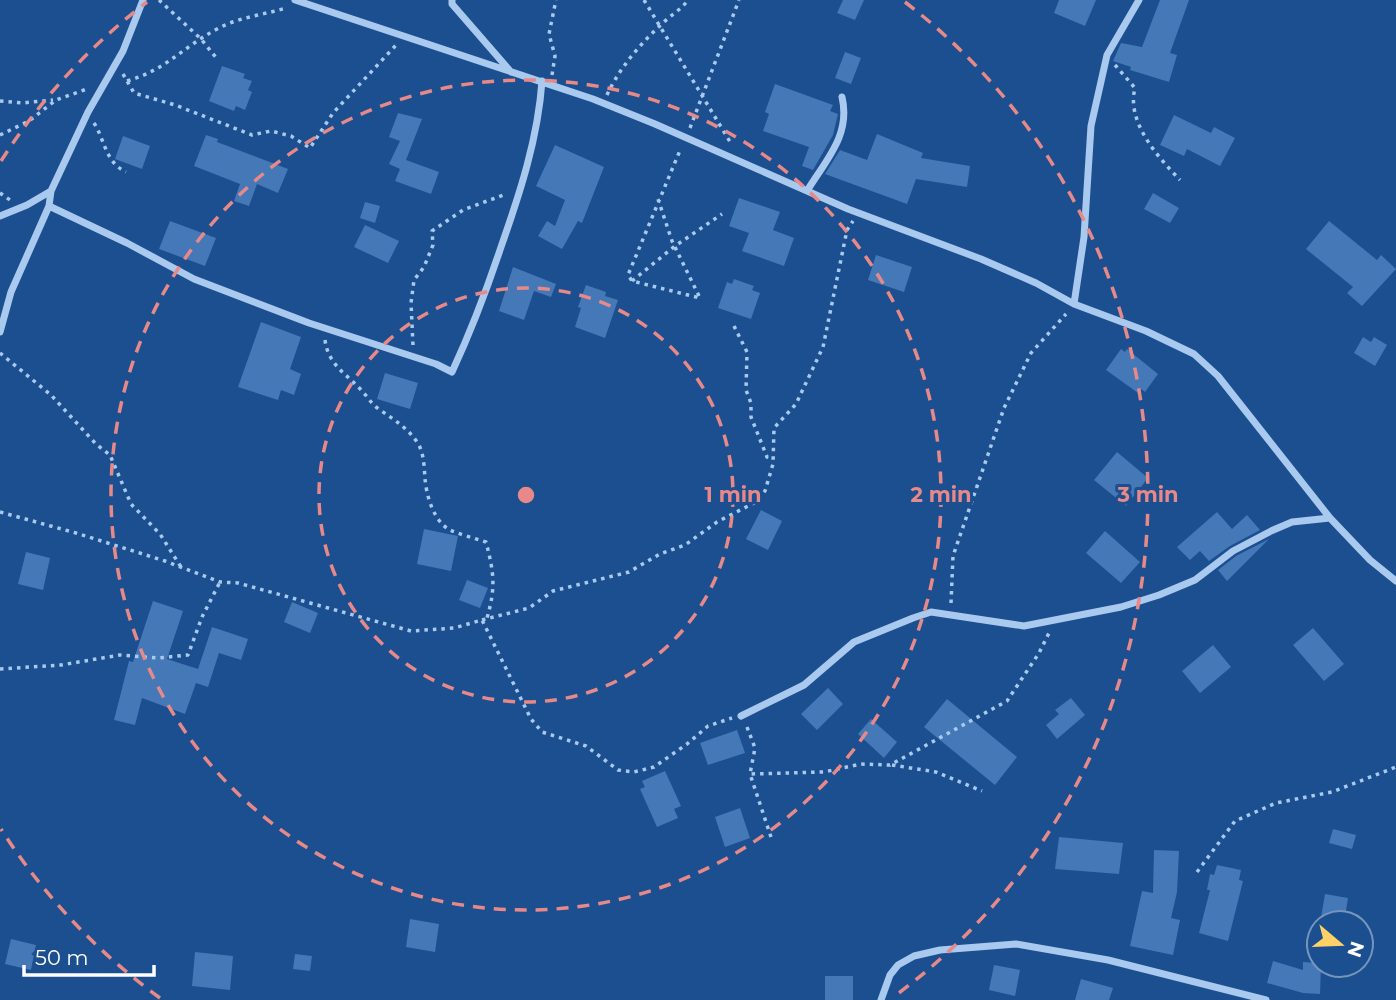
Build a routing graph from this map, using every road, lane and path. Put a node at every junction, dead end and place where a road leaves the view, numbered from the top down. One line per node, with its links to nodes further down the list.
1 (143, 0): 14 (street)
2 (159, 0): 12 (path)
3 (452, 0): 16 (street)
4 (556, 0): 18 (path)
5 (645, 0): 10 (path)
6 (688, 0): 10 (path)
7 (739, 0): 20 (path)
8 (1139, 0): 13 (street)
9 (304, 2): 11 (street); 12 (path)
10 (660, 26): 20 (path); 24 (path)
11 (401, 36): 16 (street); 17 (path)
12 (201, 39): 15 (path); 17 (path)
13 (1107, 55): 30 (path); 41 (street)
14 (118, 60): 17 (path); 19 (street)
15 (218, 60)
16 (511, 72): 18 (street)
17 (126, 81)
18 (546, 83): 24 (street); 31 (street)
19 (103, 85): 22 (path); 25 (street)
20 (702, 96): 27 (path); 28 (path)
21 (842, 97): 33 (street)
22 (55, 100): 23 (path); 26 (path)
23 (0, 102)
24 (603, 103): 27 (street)
25 (88, 112): 29 (path); 32 (street)
26 (0, 135)
27 (686, 138): 28 (street); 34 (path)
28 (744, 164): 33 (street)
29 (125, 172)
30 (1180, 180)
31 (521, 189): 46 (path); 46 (street)
32 (51, 191): 35 (street); 38 (street)
33 (807, 191): 36 (street)
34 (658, 199): 39 (path); 40 (path)
35 (49, 206): 43 (street); 44 (street)
36 (857, 213): 41 (street); 47 (path)
37 (722, 214): 39 (path)
38 (0, 216)
39 (675, 246): 40 (path); 40 (path)
40 (632, 281)
41 (1074, 304): 49 (street); 53 (path)
42 (734, 326): 47 (path)
43 (323, 328): 46 (street); 54 (path)
44 (0, 332)
45 (0, 353): 50 (path)
46 (415, 359)
47 (772, 458): 54 (path)
48 (0, 512): 50 (path)
49 (1330, 518): 51 (street); 55 (street)
50 (181, 567): 52 (path)
51 (1396, 581)
52 (220, 582): 54 (path); 56 (path)
53 (952, 614): 55 (street); 57 (street)
54 (484, 619): 57 (path)
55 (1055, 621): 58 (path)
56 (0, 668)
57 (741, 716): 60 (path)
58 (890, 765): 60 (path); 61 (path)
59 (1396, 767): 63 (path)
60 (750, 775): 62 (path)
61 (982, 791)
62 (771, 837)
63 (1197, 872)
64 (881, 1000): 65 (street)
65 (1266, 1000)

